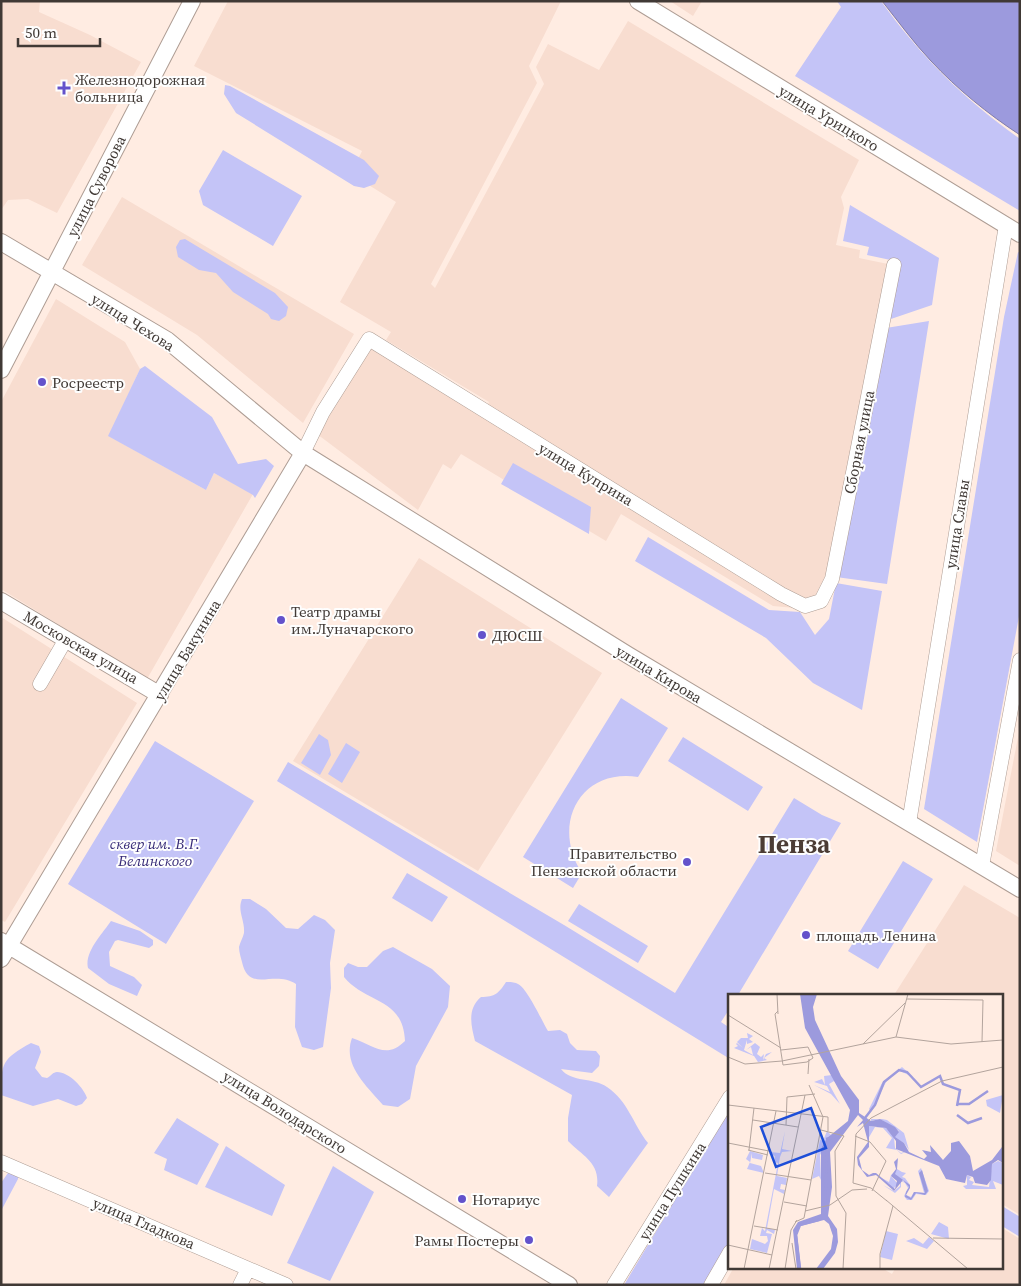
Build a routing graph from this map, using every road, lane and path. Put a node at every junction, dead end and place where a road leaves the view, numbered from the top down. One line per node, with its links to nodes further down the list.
1 (192, 1): 6 (main road, улица Суворова)
2 (638, 1): 3 (main road, улица Урицкого)
3 (1013, 230): 16 (street, улица Славы)
4 (1, 242): 6 (main road, улица Чехова)
5 (894, 265): 11 (street, Сборная улица)
6 (51, 271): 8 (main road, улица Суворова); 9 (main road, улица Чехова)
7 (369, 339): 9 (street, улица Бакунина); 11 (street, улица Куприна)
8 (1, 370)
9 (303, 453): 15 (main road, улица Бакунина); 16 (main road, улица Кирова)
10 (1, 601): 12 (main road, Московская улица)
11 (805, 606)
12 (66, 639): 14 (street); 15 (main road, Московская улица)
13 (1020, 660): 17 (street)
14 (40, 684)
15 (160, 695): 19 (main road, улица Бакунина)
16 (909, 823): 17 (main road, улица Кирова)
17 (982, 866): 18 (main road, улица Кирова)
18 (1020, 889)
19 (4, 948): 26 (main road, улица Володарского)
20 (728, 1100): 27 (street, улица Пушкина)
21 (1, 1162): 23 (street, улица Гладкова)
22 (728, 1255): 28 (street)
23 (248, 1268): 24 (street); 25 (street, улица Гладкова)
24 (240, 1285)
25 (286, 1285)
26 (569, 1285)
27 (614, 1285)
28 (711, 1285)

